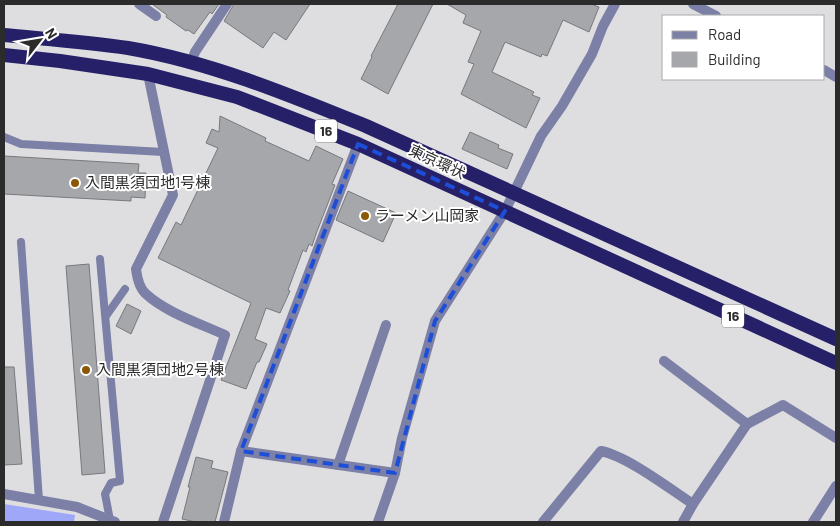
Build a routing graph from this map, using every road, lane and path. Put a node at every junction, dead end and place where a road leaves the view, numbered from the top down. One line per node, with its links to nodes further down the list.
1 (139, 4): 6 (street)
2 (227, 4): 9 (street)
3 (615, 4): 16 (street)
4 (694, 4): 5 (street)
5 (714, 15)
6 (156, 16)
7 (4, 35): 9 (highway, 東京環状 / 16)
8 (4, 56): 11 (highway, 東京環状 / 16)
9 (191, 63): 16 (highway, 東京環状 / 16)
10 (825, 71): 12 (street)
11 (148, 74): 14 (highway, 東京環状 / 16); 15 (street)
12 (836, 77)
13 (4, 137): 15 (lane)
14 (358, 144): 17 (highway, 東京環状 / 16); 28 (street)
15 (163, 152): 36 (street)
16 (514, 194): 17 (street); 23 (highway, 東京環状 / 16)
17 (505, 211): 25 (highway, 東京環状 / 16); 30 (street)
18 (21, 242): 33 (lane)
19 (100, 259): 21 (lane)
20 (125, 288): 21 (lane)
21 (106, 316): 35 (lane)
22 (386, 325): 29 (street)
23 (836, 338)
24 (664, 362): 26 (street)
25 (836, 363)
26 (747, 424): 27 (street); 34 (street)
27 (836, 438)
28 (241, 451): 29 (street); 37 (street)
29 (338, 465): 30 (street)
30 (395, 473): 38 (street)
31 (836, 486): 41 (street)
32 (4, 494): 33 (street)
33 (39, 500): 35 (street)
34 (693, 504): 39 (street); 40 (street)
35 (113, 521)
36 (164, 522)
37 (224, 522)
38 (378, 522)
39 (543, 522)
40 (683, 522)
41 (813, 522)

